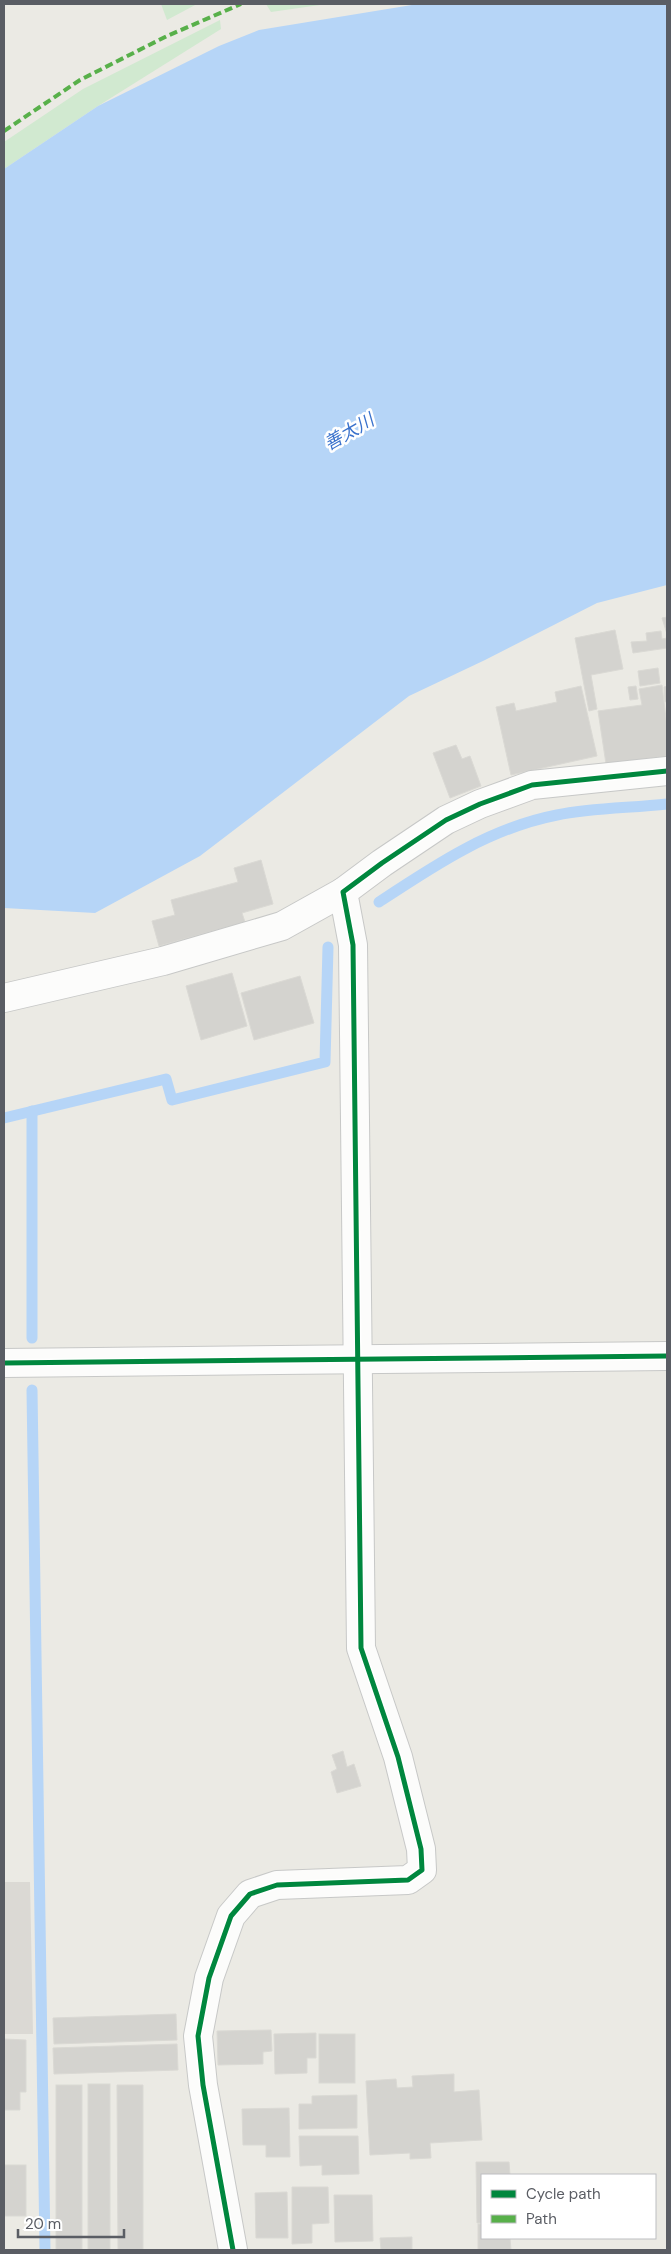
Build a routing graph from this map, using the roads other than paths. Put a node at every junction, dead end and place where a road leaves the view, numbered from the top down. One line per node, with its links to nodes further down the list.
1 (667, 771): 2 (street)
2 (343, 892): 3 (street); 5 (street)
3 (4, 998)
4 (667, 1356): 5 (street)
5 (358, 1360): 6 (street); 7 (street)
6 (4, 1363)
7 (233, 2250)

